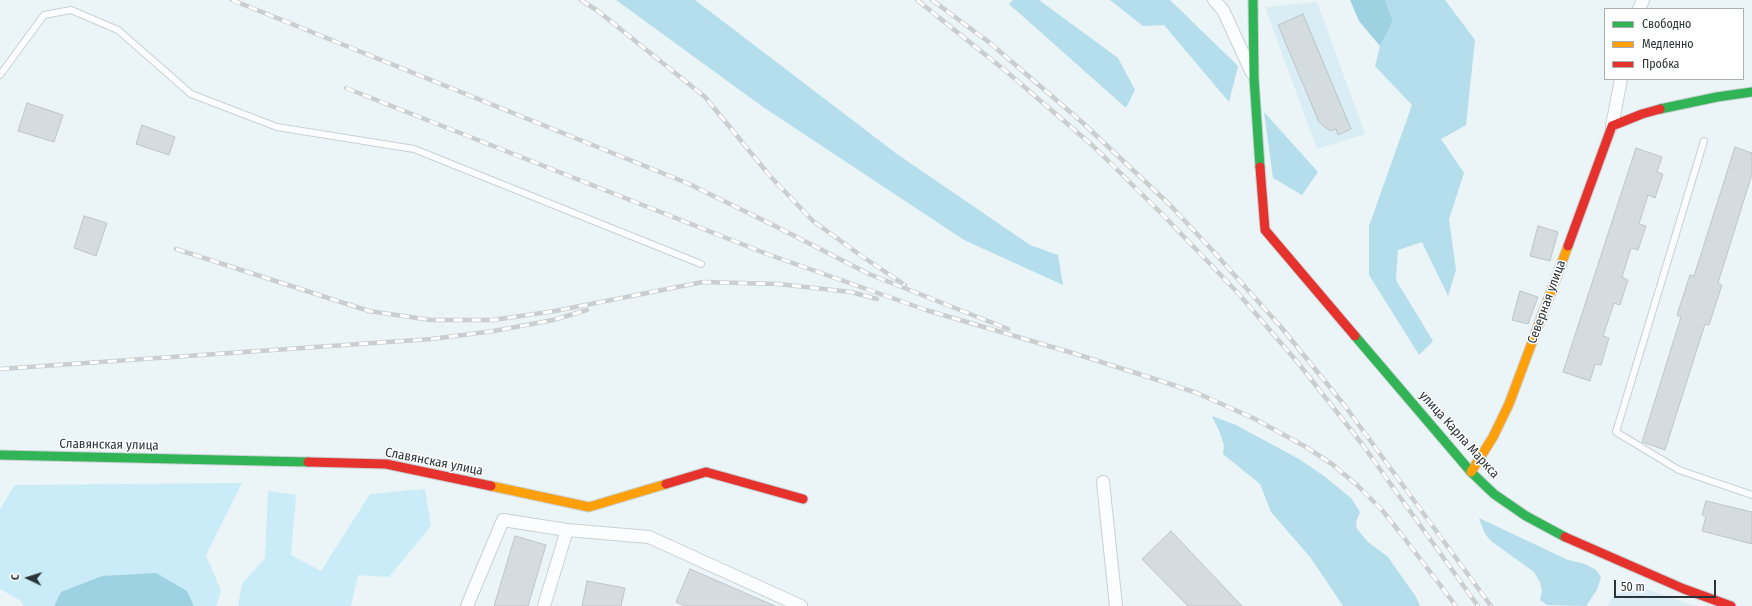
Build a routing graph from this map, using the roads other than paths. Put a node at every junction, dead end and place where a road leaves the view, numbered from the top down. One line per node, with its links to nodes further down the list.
1 (1214, 0): 4 (street)
2 (1253, 0): 4 (street)
3 (0, 75): 9 (lane)
4 (1254, 78): 11 (street, улица Карла Маркса)
5 (1621, 80): 7 (street, Северная улица)
6 (1752, 92): 7 (street)
7 (1612, 126): 11 (street, Северная улица)
8 (1704, 141): 13 (lane)
9 (701, 264)
10 (0, 455): 14 (street, Славянская улица)
11 (1471, 472): 20 (street, улица Карла Маркса)
12 (1103, 482): 19 (street)
13 (1752, 495)
14 (803, 499)
15 (567, 530): 16 (street); 17 (street); 18 (street)
16 (467, 606)
17 (544, 606)
18 (801, 606)
19 (1116, 606)
20 (1731, 606)

